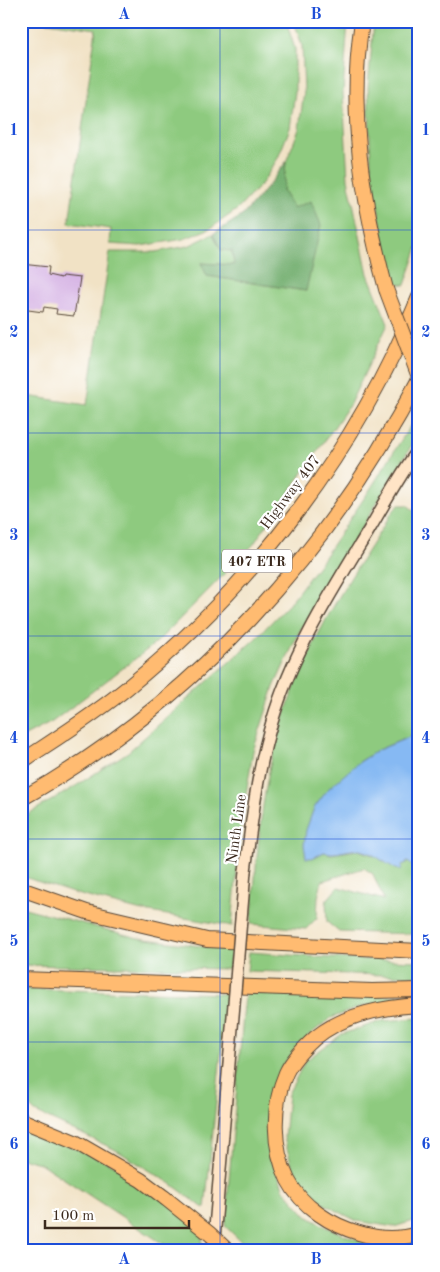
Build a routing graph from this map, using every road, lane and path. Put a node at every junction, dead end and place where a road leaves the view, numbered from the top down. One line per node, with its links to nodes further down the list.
1 (362, 21): 3 (highway, bridge)
2 (419, 297): 5 (highway, Highway 407 / 407 ETR)
3 (419, 378): 6 (highway, 407 ETR)
4 (419, 449): 14 (main road, Ninth Line, bridge)
5 (21, 762)
6 (21, 799)
7 (21, 889): 8 (highway)
8 (419, 950)
9 (21, 979): 10 (highway)
10 (419, 990)
11 (419, 1005): 13 (highway)
12 (21, 1120): 15 (highway, bridge)
13 (419, 1233)
14 (213, 1251)
15 (228, 1251)

